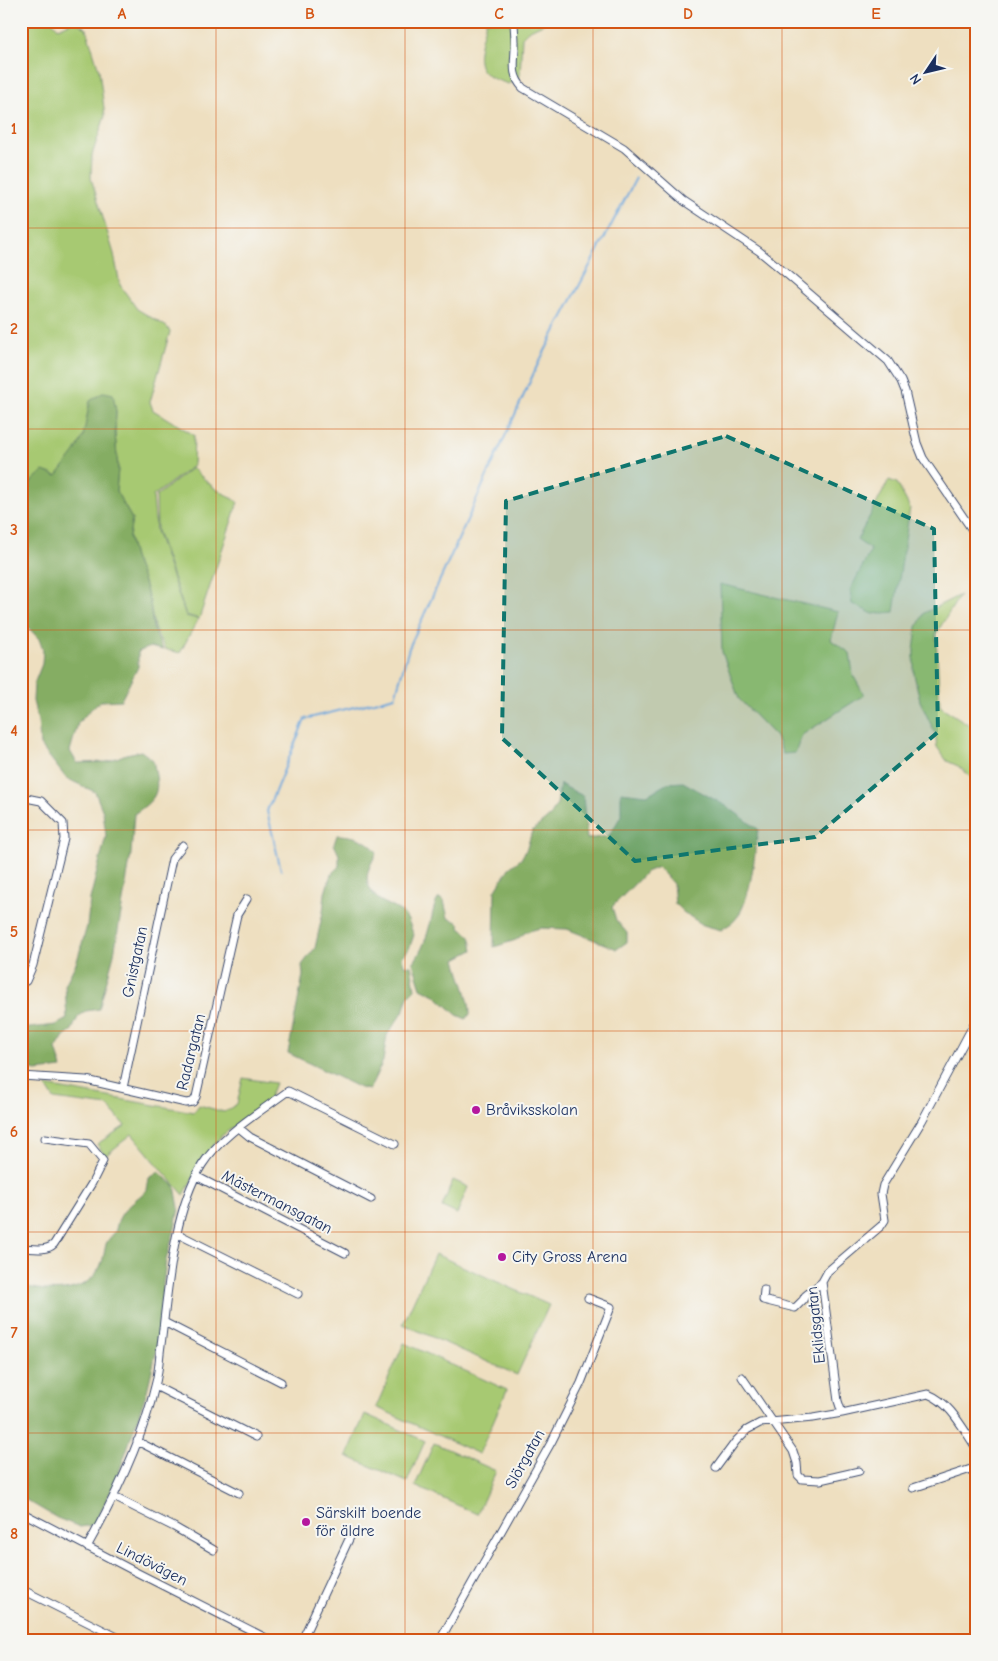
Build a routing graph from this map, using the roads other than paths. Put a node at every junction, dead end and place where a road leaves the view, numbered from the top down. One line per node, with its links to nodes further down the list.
1 (514, 21): 2 (street)
2 (977, 537)
3 (21, 797): 6 (street)
4 (183, 845): 9 (street, Gnistgatan)
5 (247, 899): 9 (street, Radargatan)
6 (21, 983)
7 (977, 1018): 18 (street, Eklidsgatan)
8 (21, 1076): 9 (street, Radargatan)
9 (123, 1088)
10 (239, 1128): 12 (street, Mästermansgatan); 13 (street, Mästermansgatan); 14 (street)
11 (45, 1138): 16 (street)
12 (395, 1144)
13 (196, 1176): 15 (street, Mästermansgatan); 17 (street, Mästermansgatan)
14 (371, 1199)
15 (178, 1234): 20 (street); 22 (street, Mästermansgatan)
16 (21, 1248)
17 (346, 1253)
18 (822, 1282): 19 (street); 26 (street, Eklidsgatan)
19 (764, 1290)
20 (298, 1294)
21 (588, 1298): 45 (street, Slörgatan)
22 (164, 1322): 24 (street); 25 (street, Mästermansgatan)
23 (742, 1377): 27 (street)
24 (281, 1382)
25 (156, 1386): 28 (street); 29 (street, Mästermansgatan)
26 (842, 1413): 27 (street); 30 (street)
27 (773, 1421): 32 (street); 33 (street)
28 (256, 1437)
29 (137, 1441): 35 (street); 36 (street, Mästermansgatan)
30 (977, 1449)
31 (977, 1467): 34 (street)
32 (716, 1468)
33 (858, 1471)
34 (914, 1488)
35 (239, 1493)
36 (114, 1497): 39 (street, Mästermansgatan); 40 (street)
37 (21, 1512): 39 (street, Lindövägen)
38 (350, 1537): 44 (street)
39 (87, 1547): 43 (street, Lindövägen)
40 (214, 1550)
41 (21, 1589): 42 (street)
42 (123, 1640)
43 (270, 1640)
44 (302, 1640)
45 (440, 1640)

